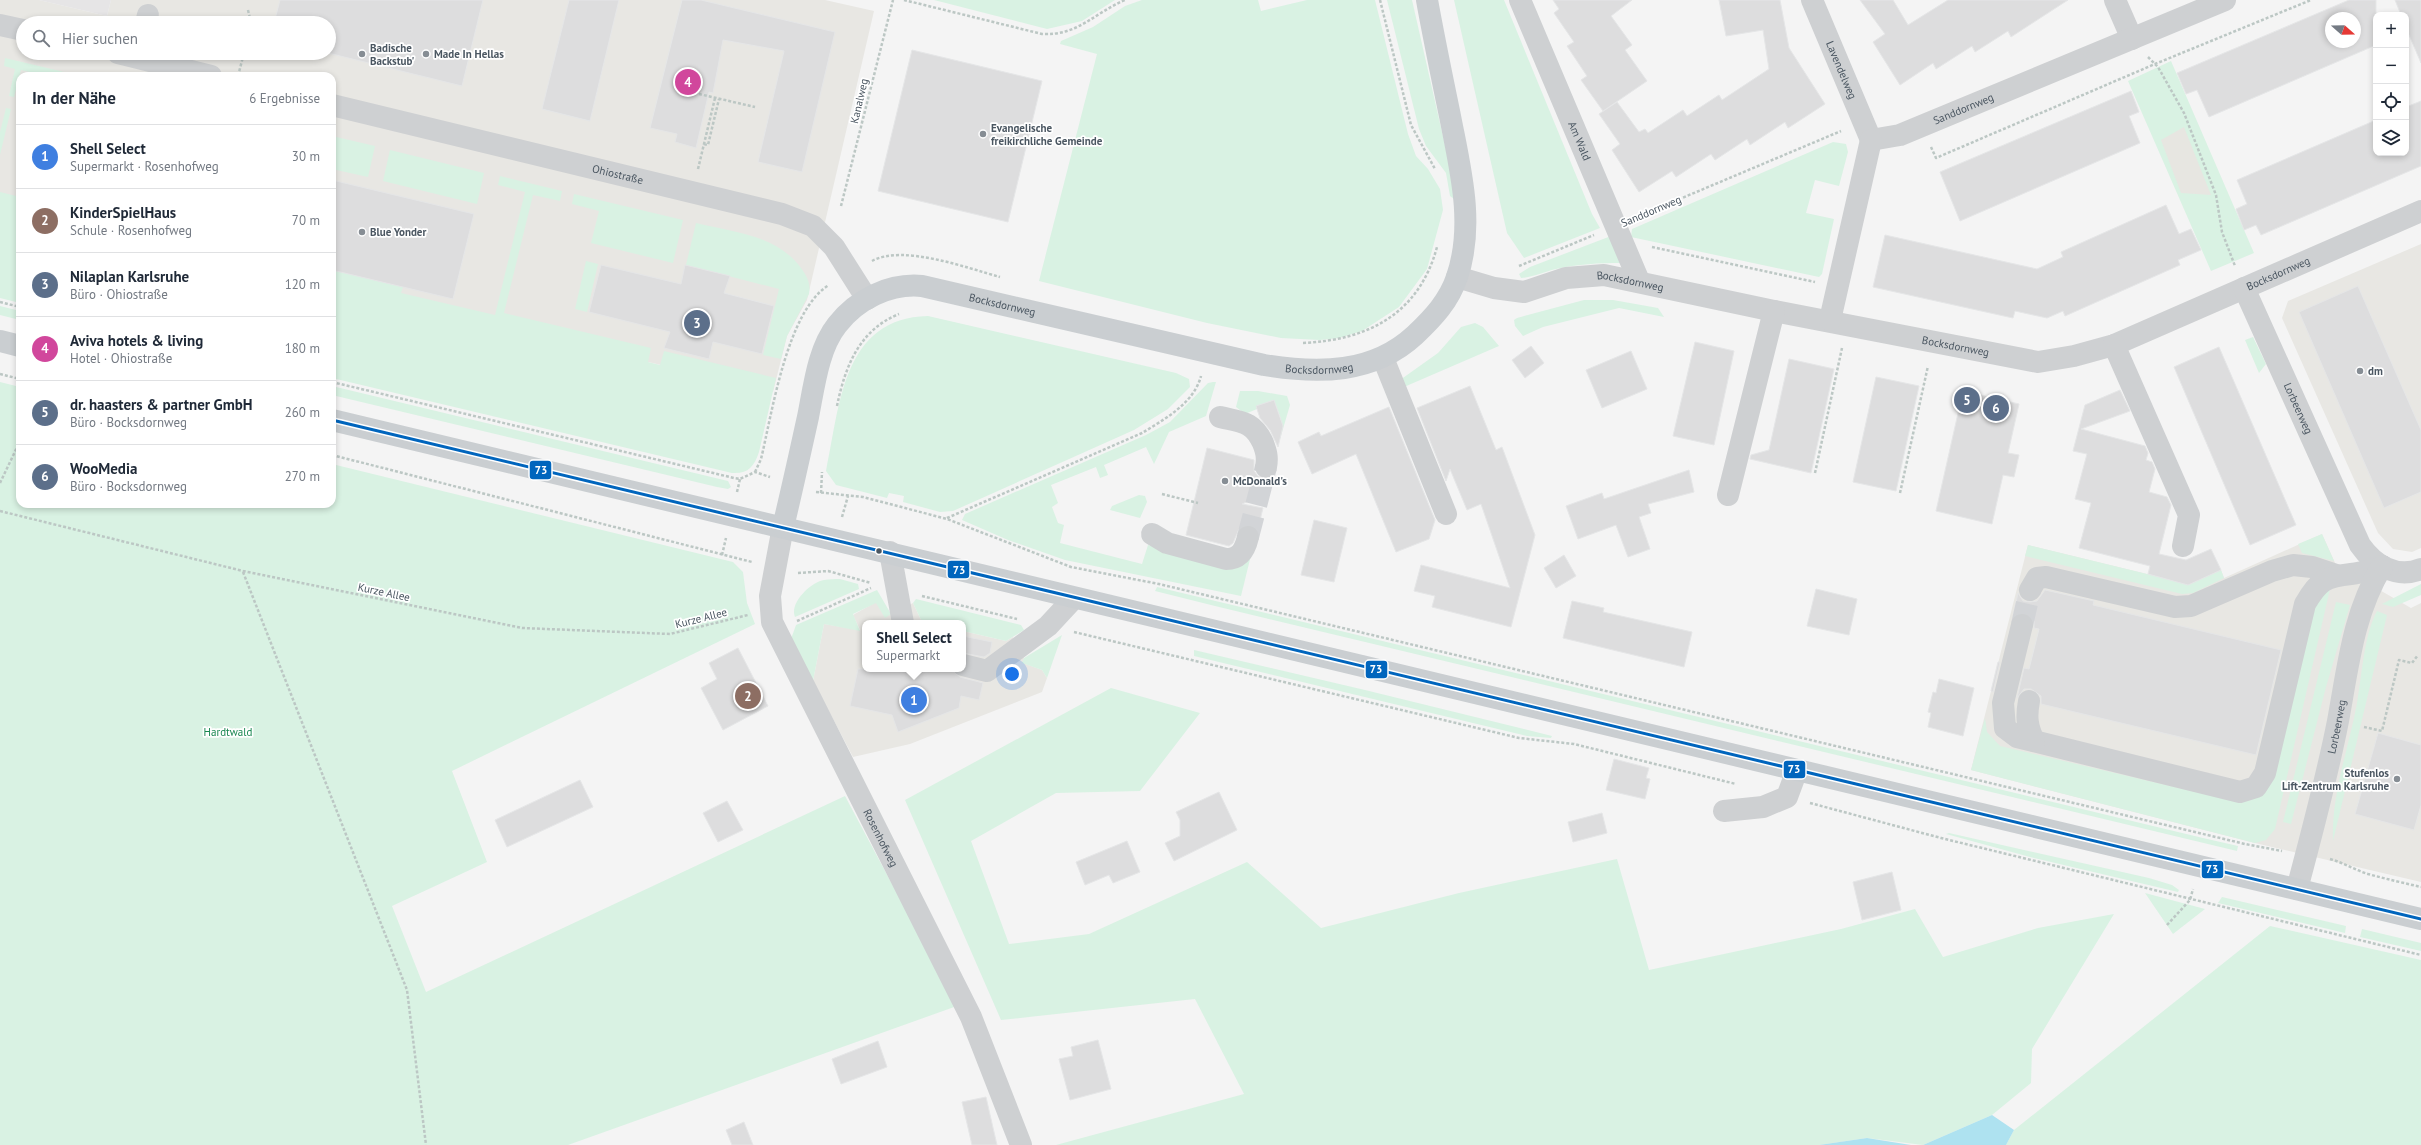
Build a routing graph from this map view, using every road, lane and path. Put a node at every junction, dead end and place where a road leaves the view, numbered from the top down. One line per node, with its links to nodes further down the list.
1 (893, 0): 31 (path, Kanalweg)
2 (904, 0): 3 (path)
3 (1125, 0)
4 (1380, 0): 29 (path)
5 (1427, 0): 36 (main road)
6 (1520, 0): 33 (street, Am Wald)
7 (1812, 0): 27 (street, Lavendelweg)
8 (2115, 0): 15 (street)
9 (2225, 0): 15 (street, Sanddornweg)
10 (2311, 0): 26 (path)
11 (248, 10): 12 (path)
12 (249, 16)
13 (0, 25): 14 (street)
14 (16, 28)
15 (2132, 39): 26 (street, Sanddornweg)
16 (151, 60): 19 (street)
17 (242, 60): 20 (path)
18 (2158, 68): 35 (path)
19 (196, 72)
20 (239, 72)
21 (699, 94): 22 (path)
22 (715, 98): 23 (path); 28 (path)
23 (719, 99): 25 (path); 28 (path)
24 (336, 106): 30 (street, Ohiostraße)
25 (755, 107)
26 (1922, 126): 27 (street, Sanddornweg)
27 (1867, 132): 33 (path, Sanddornweg); 38 (street)
28 (704, 144): 30 (path)
29 (1440, 175)
30 (692, 192): 41 (street, Ohiostraße)
31 (841, 206)
32 (2421, 212): 40 (street, Bocksdornweg)
33 (1619, 234): 37 (street, Am Wald); 38 (path); 39 (path, Sanddornweg)
34 (1438, 244): 49 (path)
35 (2233, 262)
36 (1457, 277): 39 (street, Bocksdornweg); 52 (main road, Bocksdornweg)
37 (1639, 281): 39 (street, Bocksdornweg); 44 (street, Bocksdornweg)
38 (1837, 287): 46 (street)
39 (1494, 288)
40 (2244, 288): 51 (street, Bocksdornweg); 80 (street, Lorbeerweg)
41 (867, 299): 52 (main road, Bocksdornweg); 66 (main road, Bocksdornweg)
42 (0, 302): 43 (path)
43 (16, 306)
44 (1774, 311): 46 (street, Bocksdornweg); 70 (street)
45 (904, 313): 57 (path)
46 (1839, 322): 48 (street, Bocksdornweg); 64 (path)
47 (0, 341): 50 (main road)
48 (1933, 342): 51 (street, Bocksdornweg); 68 (path)
49 (1301, 344)
50 (16, 345)
51 (2114, 345): 78 (street)
52 (1383, 358): 73 (street)
53 (1194, 373): 74 (path)
54 (0, 374): 55 (path)
55 (16, 379)
56 (336, 383): 66 (path)
57 (836, 412)
58 (1220, 417): 62 (street)
59 (336, 421): 75 (main road)
60 (16, 449): 65 (path)
61 (336, 457): 81 (path)
62 (1266, 466)
63 (823, 469): 67 (path)
64 (1815, 473)
65 (0, 483)
66 (793, 484): 67 (path); 75 (main road, Bocksdornweg)
67 (821, 493): 74 (path)
68 (1900, 493)
69 (1162, 494): 71 (path)
70 (1728, 495)
71 (1198, 503)
72 (0, 510): 83 (path, Kurze Allee)
73 (1446, 514)
74 (947, 519): 105 (path)
75 (783, 527): 79 (main road); 81 (street, Rosenhofweg)
76 (1152, 534): 77 (street)
77 (1248, 538)
78 (2183, 546)
79 (890, 552): 86 (street); 89 (main road)
80 (2382, 566): 82 (street, Lorbeerweg); 85 (street); 105 (street, Lorbeerweg)
81 (774, 568): 91 (street, Rosenhofweg)
82 (2421, 569)
83 (242, 571): 91 (path, Kurze Allee); 112 (path)
84 (828, 571): 86 (path)
85 (2336, 575): 88 (street); 100 (street)
86 (887, 588): 92 (street); 94 (path); 95 (path)
87 (2030, 590): 88 (street)
88 (2121, 594): 90 (street)
89 (1074, 598): 94 (street); 101 (main road)
90 (2094, 599)
91 (770, 610): 95 (street, Rosenhofweg)
92 (902, 620)
93 (2022, 625): 100 (street)
94 (1048, 626): 97 (street); 102 (path)
95 (775, 631): 113 (street, Rosenhofweg)
96 (2418, 655): 99 (path)
97 (966, 666)
98 (2029, 701): 100 (street)
99 (2364, 727)
100 (2034, 741)
101 (1796, 770): 103 (street); 107 (main road)
102 (1742, 786)
103 (1787, 797): 104 (street); 108 (path)
104 (1724, 811)
105 (2306, 854): 106 (path); 107 (street, Lorbeerweg)
106 (2421, 887)
107 (2297, 889): 109 (main road)
108 (2190, 900): 110 (path); 111 (path)
109 (2421, 919)
110 (2167, 925)
111 (2421, 955)
112 (426, 1145)
113 (1021, 1145)

